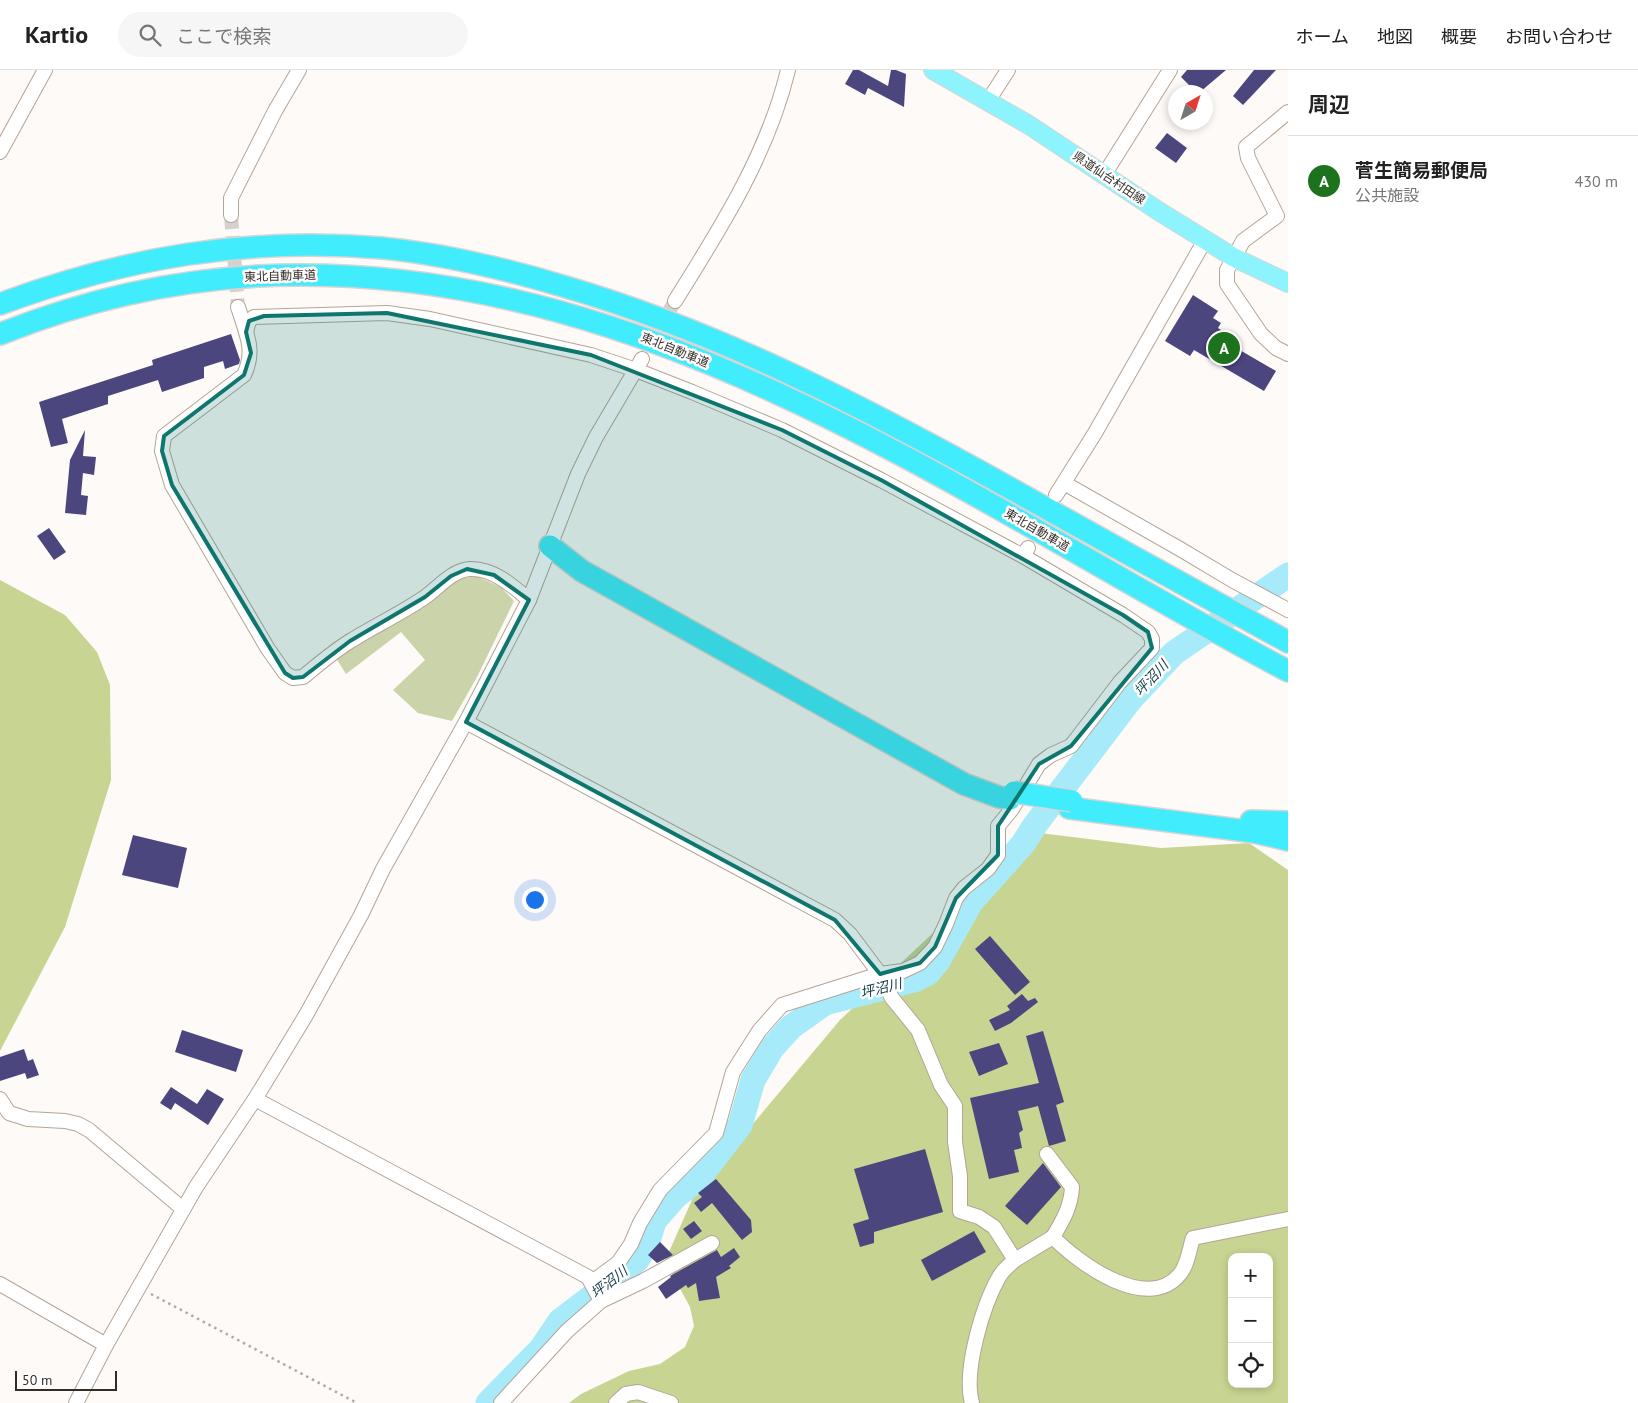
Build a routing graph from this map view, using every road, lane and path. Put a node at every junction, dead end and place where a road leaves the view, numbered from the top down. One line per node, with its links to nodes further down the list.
1 (45, 70): 9 (street)
2 (299, 70): 11 (street)
3 (788, 70): 15 (street)
4 (933, 70): 7 (main road, 県道仙台村田線)
5 (1008, 70): 7 (street)
6 (1164, 73): 10 (street)
7 (988, 101): 10 (main road, 県道仙台村田線)
8 (1288, 112): 13 (street)
9 (0, 152)
10 (1104, 175): 12 (main road, 県道仙台村田線)
11 (231, 215)
12 (1206, 240): 13 (main road, 県道仙台村田線); 22 (street)
13 (1233, 257): 14 (main road, 県道仙台村田線); 20 (street)
14 (1288, 283)
15 (675, 301)
16 (0, 304): 27 (highway, 東北自動車道)
17 (238, 307): 18 (street)
18 (246, 332): 21 (street); 25 (street)
19 (0, 334): 28 (highway, 東北自動車道)
20 (1288, 354)
21 (639, 365): 24 (street); 35 (street)
22 (1064, 483): 23 (street); 26 (street)
23 (1056, 495)
24 (550, 546): 25 (street); 32 (highway, bridge)
25 (530, 600): 31 (street)
26 (1284, 609)
27 (1283, 639)
28 (1259, 656): 29 (highway, 東北自動車道); 30 (highway)
29 (1288, 671)
30 (1288, 678)
31 (466, 722): 35 (street); 37 (street)
32 (1070, 805): 33 (highway); 34 (highway)
33 (1288, 822)
34 (1288, 840)
35 (884, 982): 43 (street); 46 (street)
36 (0, 1099): 39 (street)
37 (255, 1099): 39 (street); 46 (street)
38 (1047, 1154): 41 (street)
39 (183, 1209): 45 (street)
40 (1288, 1219): 41 (street)
41 (1053, 1237): 43 (street)
42 (712, 1243): 46 (street)
43 (1015, 1260): 53 (street)
44 (0, 1284): 47 (street)
45 (138, 1287): 47 (street); 50 (path)
46 (597, 1292): 48 (street)
47 (106, 1345): 49 (street)
48 (508, 1401)
49 (76, 1403)
50 (357, 1403)
51 (616, 1403): 52 (street)
52 (670, 1403)
53 (972, 1403)

